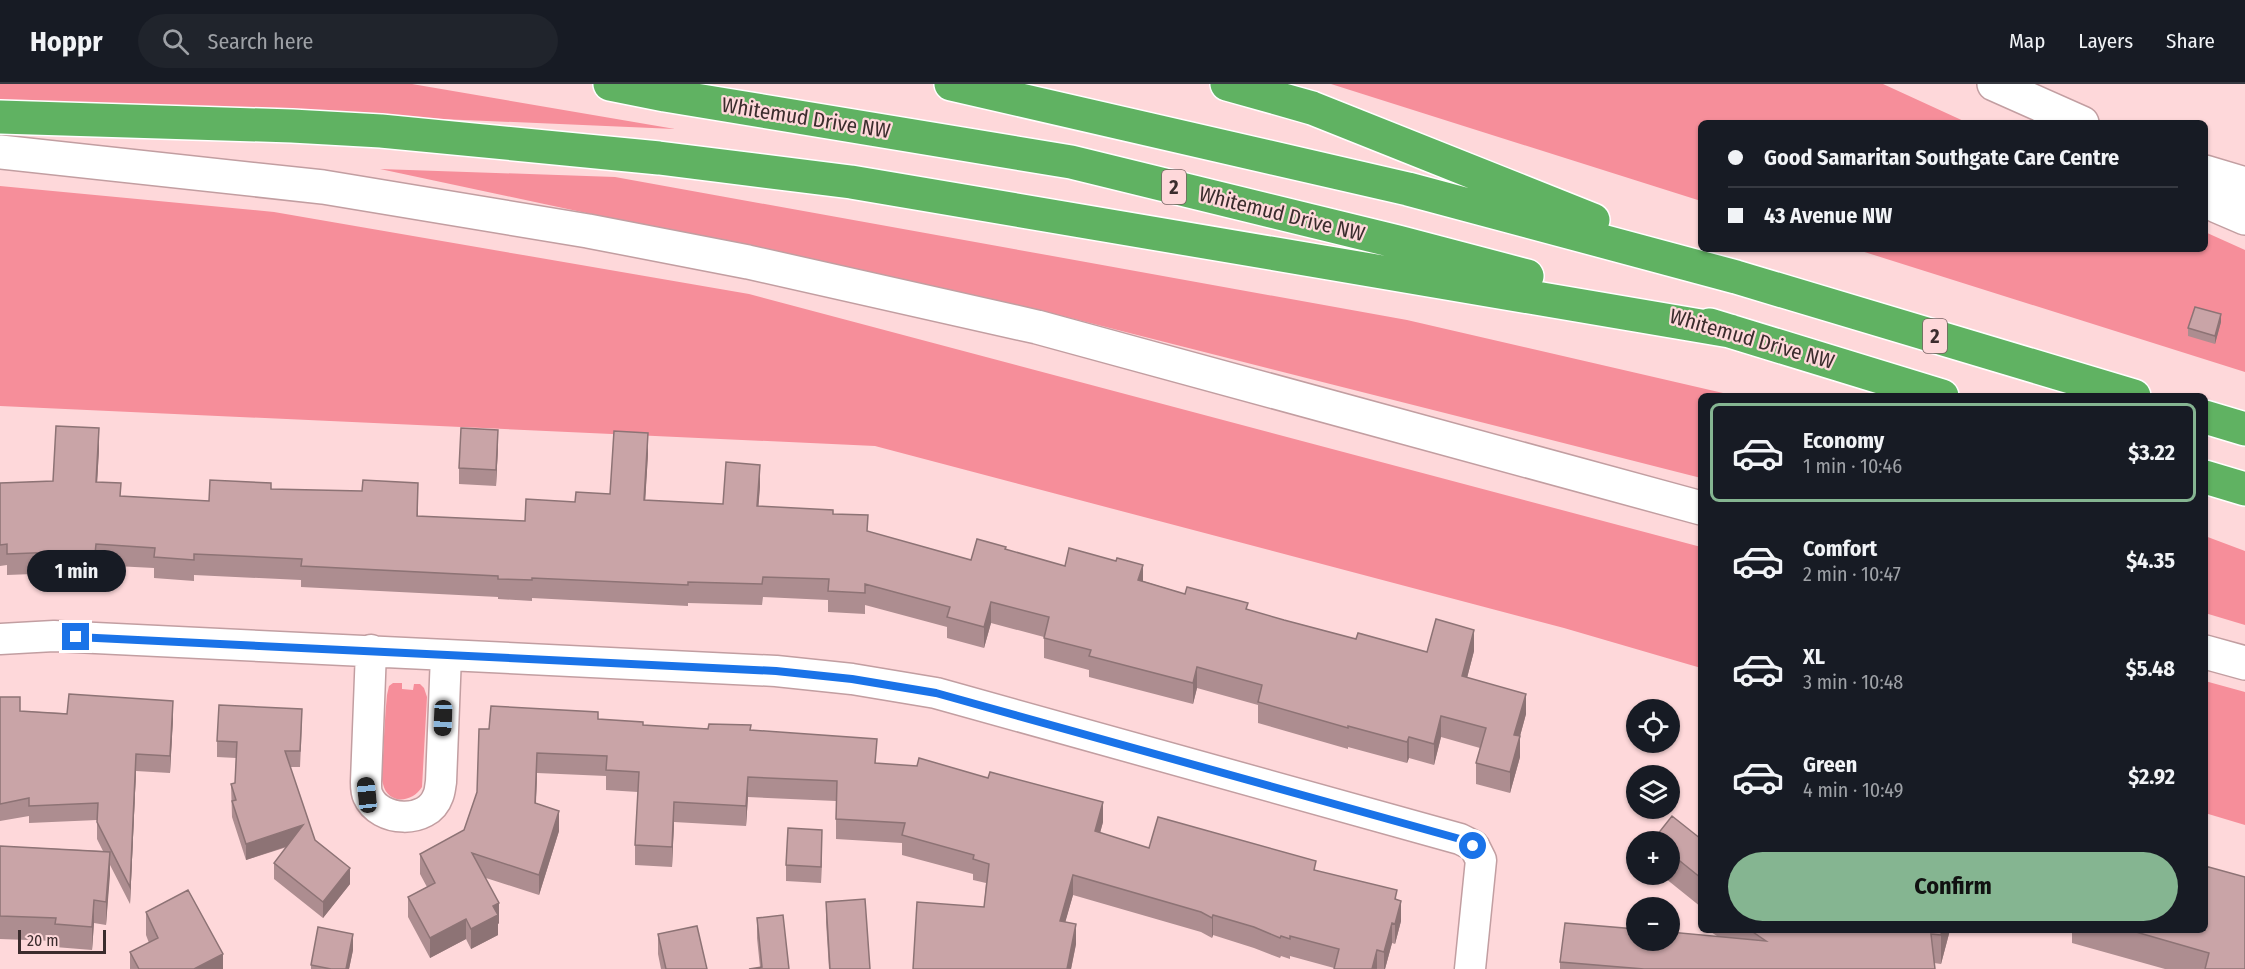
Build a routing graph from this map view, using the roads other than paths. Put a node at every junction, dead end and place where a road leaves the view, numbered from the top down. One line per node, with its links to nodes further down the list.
1 (610, 84): 15 (highway, Whitemud Drive NW / 2)
2 (951, 84): 14 (highway, 2)
3 (1227, 84): 14 (highway)
4 (1994, 84): 6 (street)
5 (0, 117): 15 (highway)
6 (2075, 120)
7 (0, 152): 22 (street)
8 (2208, 164): 9 (street)
9 (2245, 164)
10 (2208, 173): 11 (street)
11 (2245, 184)
12 (2208, 198): 13 (street)
13 (2245, 218)
14 (1736, 277): 17 (highway, 2)
15 (1730, 330): 16 (highway, Whitemud Drive NW / 2)
16 (1932, 393)
17 (2124, 393)
18 (2208, 418): 19 (highway)
19 (2245, 429)
20 (2208, 478): 21 (highway)
21 (2245, 489)
22 (1698, 507)
23 (0, 639): 24 (street)
24 (371, 650): 26 (street); 26 (street)
25 (2208, 653): 27 (street)
26 (446, 655): 28 (street)
27 (2245, 663)
28 (1470, 969)

